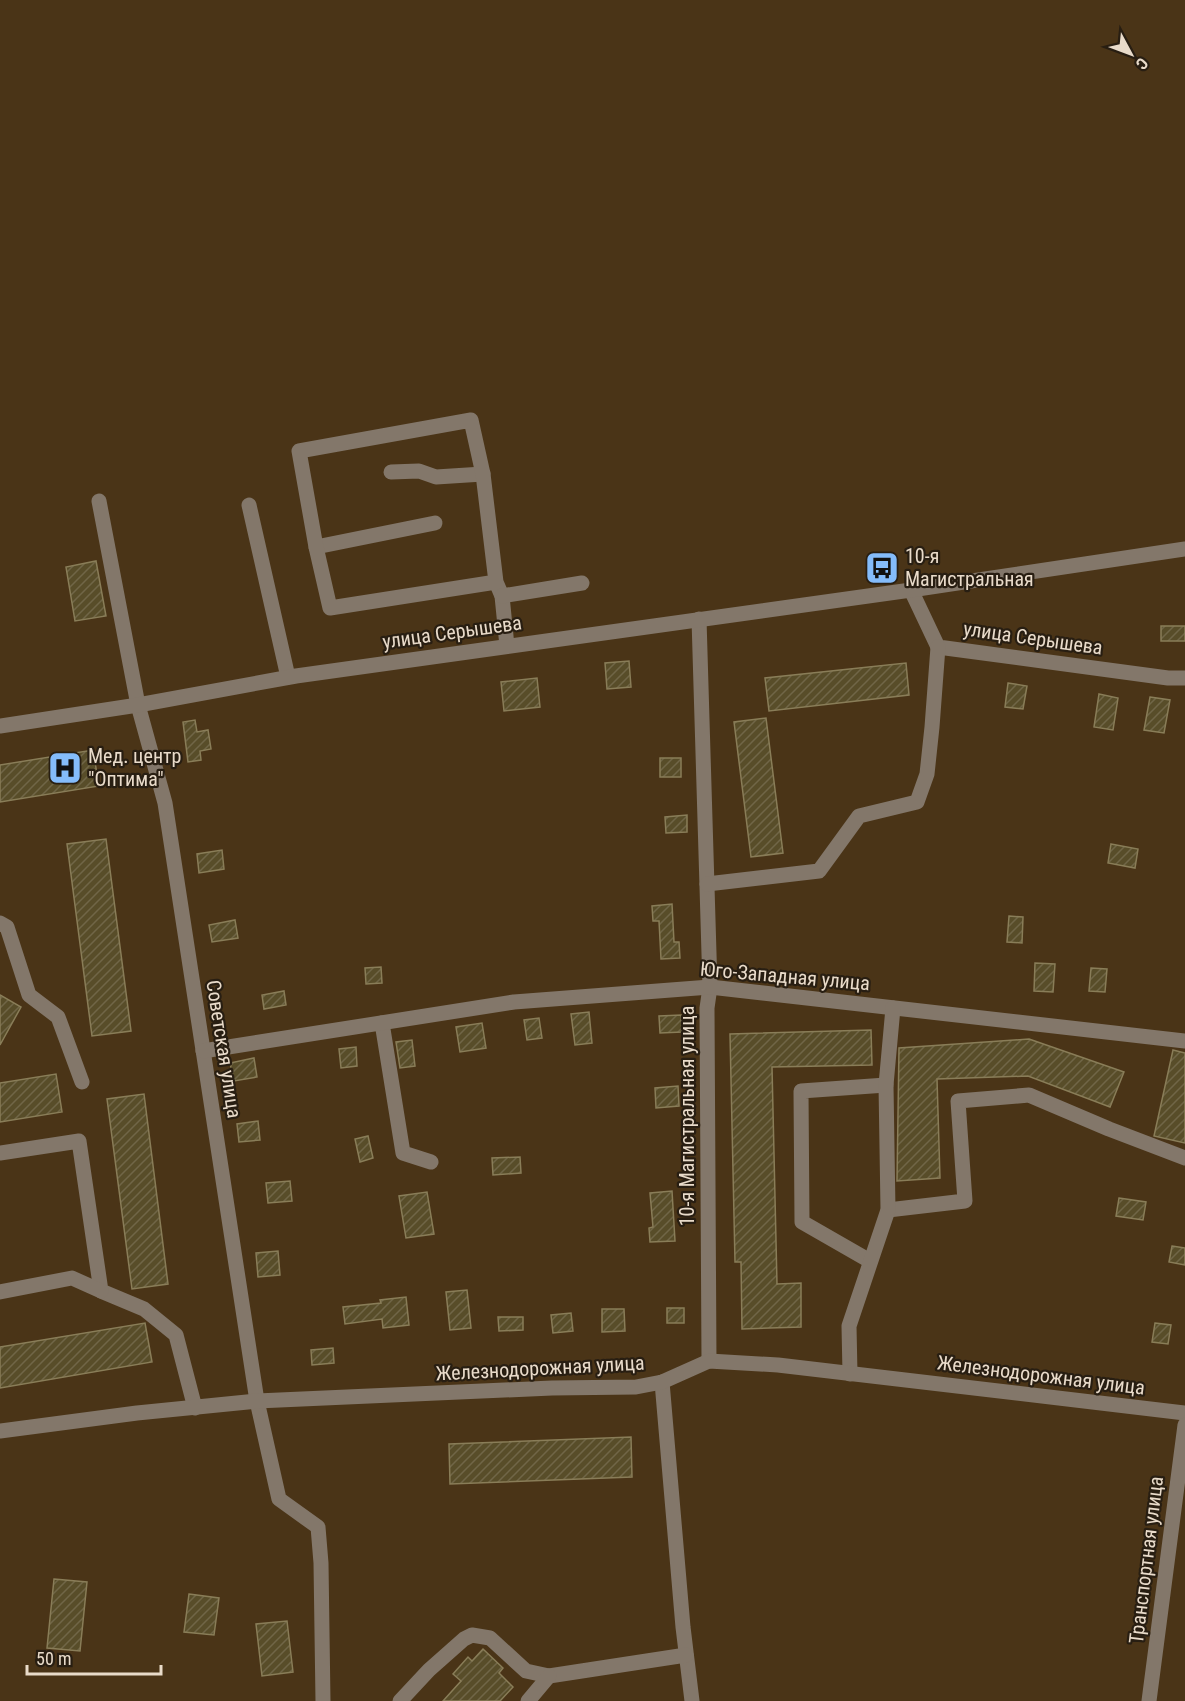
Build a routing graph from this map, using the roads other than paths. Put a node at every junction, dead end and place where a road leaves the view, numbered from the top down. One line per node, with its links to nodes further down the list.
1 (391, 472): 2 (street)
2 (483, 474): 6 (street); 9 (street)
3 (99, 501): 16 (street, Советская улица)
4 (249, 505): 14 (street)
5 (435, 523): 6 (street)
6 (316, 547): 9 (street)
7 (1185, 549): 10 (street, улица Серышева)
8 (582, 583): 9 (street)
9 (499, 589): 12 (street)
10 (911, 590): 11 (street, улица Серышева); 13 (street, улица Серышева)
11 (699, 619): 12 (street, улица Серышева); 18 (street, 10-я Магистральная улица)
12 (507, 646): 14 (street, улица Серышева)
13 (938, 647): 15 (street, улица Серышева); 18 (street)
14 (288, 677): 16 (street, улица Серышева)
15 (1185, 678)
16 (138, 705): 17 (street, улица Серышева); 24 (street, Советская улица)
17 (0, 726)
18 (707, 884): 20 (street, 10-я Магистральная улица)
19 (0, 923): 25 (street)
20 (710, 987): 21 (street, Юго-Западная улица); 22 (street, Юго-Западная улица); 34 (street, 10-я Магистральная улица)
21 (892, 1008): 23 (street, Юго-Западная улица); 26 (street)
22 (382, 1023): 24 (street, Юго-Западная улица); 29 (street)
23 (1185, 1041)
24 (203, 1051): 37 (street, Советская улица)
25 (82, 1082)
26 (886, 1085): 30 (street); 31 (street)
27 (0, 1153): 33 (street)
28 (1185, 1158): 30 (street)
29 (431, 1162)
30 (888, 1210): 31 (street)
31 (870, 1261): 35 (street)
32 (0, 1292): 33 (street)
33 (101, 1292): 38 (street)
34 (709, 1361): 35 (street, Железнодорожная улица); 36 (street, Железнодорожная улица)
35 (850, 1374): 39 (street, Железнодорожная улица)
36 (662, 1382): 37 (street, Железнодорожная улица); 42 (street)
37 (257, 1401): 38 (street, Железнодорожная улица); 44 (street, Советская улица)
38 (195, 1408): 41 (street, Железнодорожная улица)
39 (1185, 1413)
40 (1185, 1425): 48 (street, Транспортная улица)
41 (0, 1431)
42 (686, 1655): 43 (street); 47 (street)
43 (549, 1676): 45 (street); 46 (street)
44 (324, 1701)
45 (400, 1701)
46 (528, 1701)
47 (692, 1701)
48 (1149, 1701)

